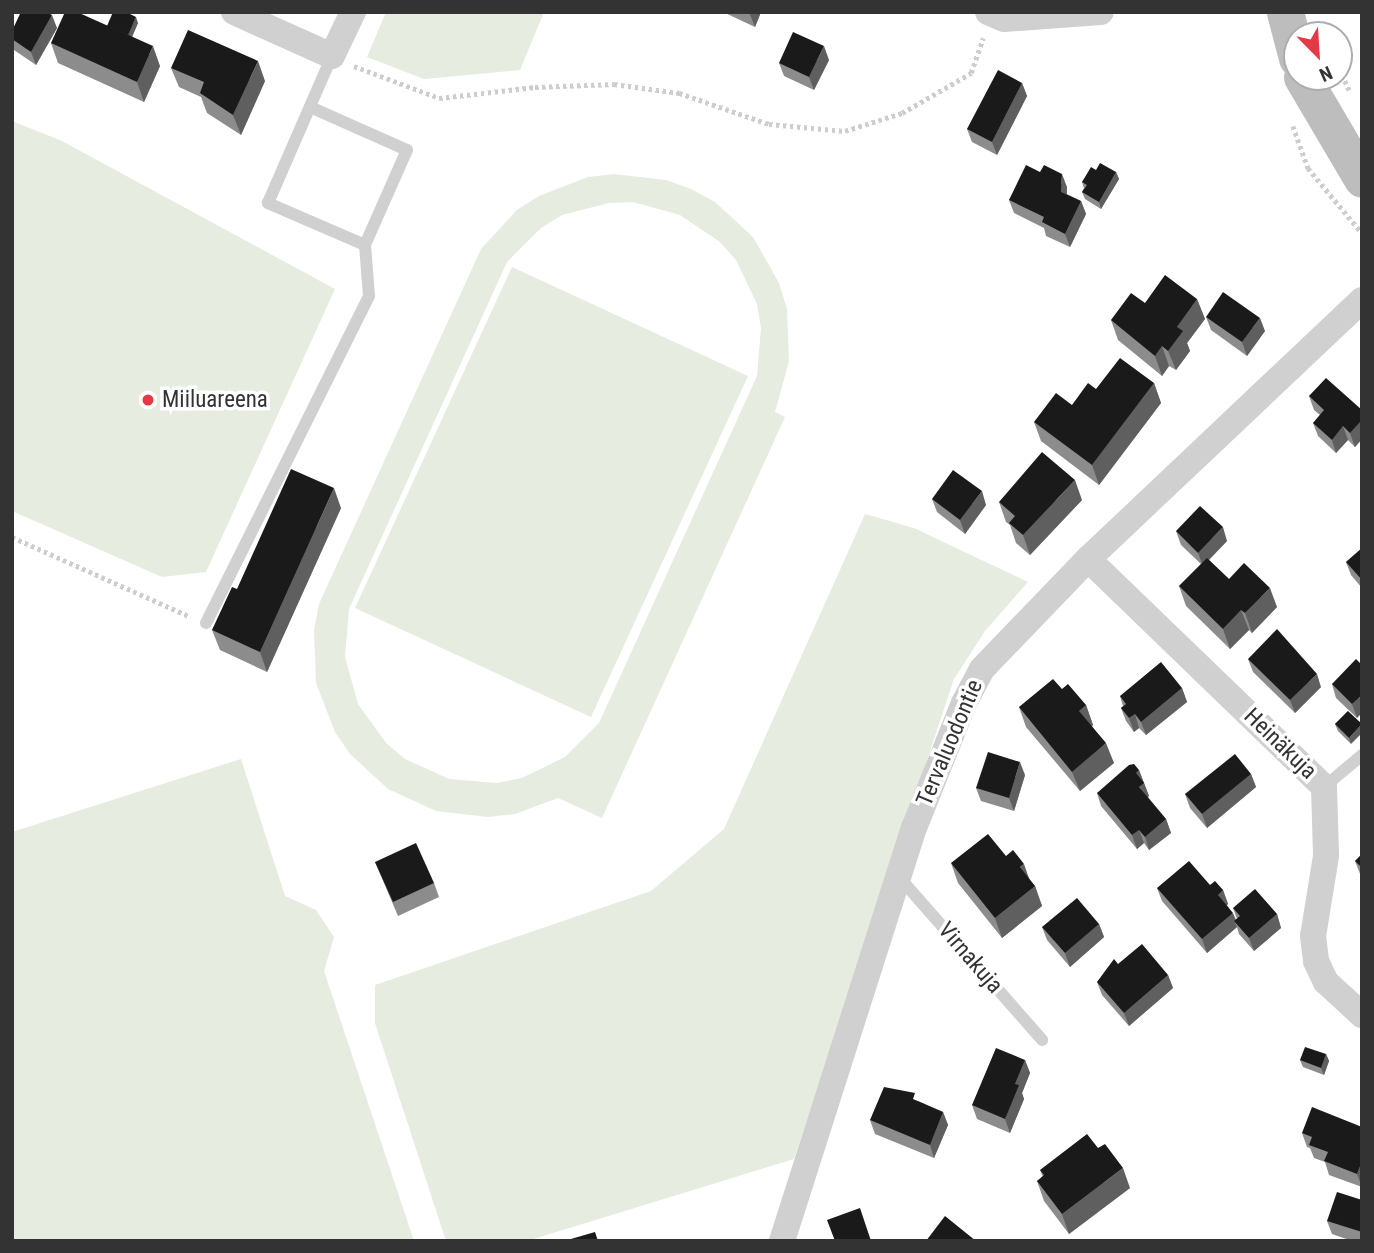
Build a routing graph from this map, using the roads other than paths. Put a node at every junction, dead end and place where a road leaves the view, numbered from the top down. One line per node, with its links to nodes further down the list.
1 (234, 12): 5 (street)
2 (353, 12): 5 (street)
3 (1101, 12): 4 (street)
4 (990, 13)
5 (332, 56): 7 (lane)
6 (1310, 91): 8 (street)
7 (310, 107): 9 (lane); 9 (lane)
8 (1362, 179)
9 (365, 245): 12 (lane)
10 (1362, 300): 11 (street, Tervaluodontie)
11 (1088, 559): 14 (street, Heinäkuja); 15 (street, Tervaluodontie)
12 (206, 623)
13 (1362, 755): 14 (lane)
14 (1324, 787): 16 (street, Heinäkuja)
15 (899, 876): 17 (lane, Virnakuja); 18 (street, Tervaluodontie)
16 (1362, 1015)
17 (1042, 1040)
18 (782, 1241)

